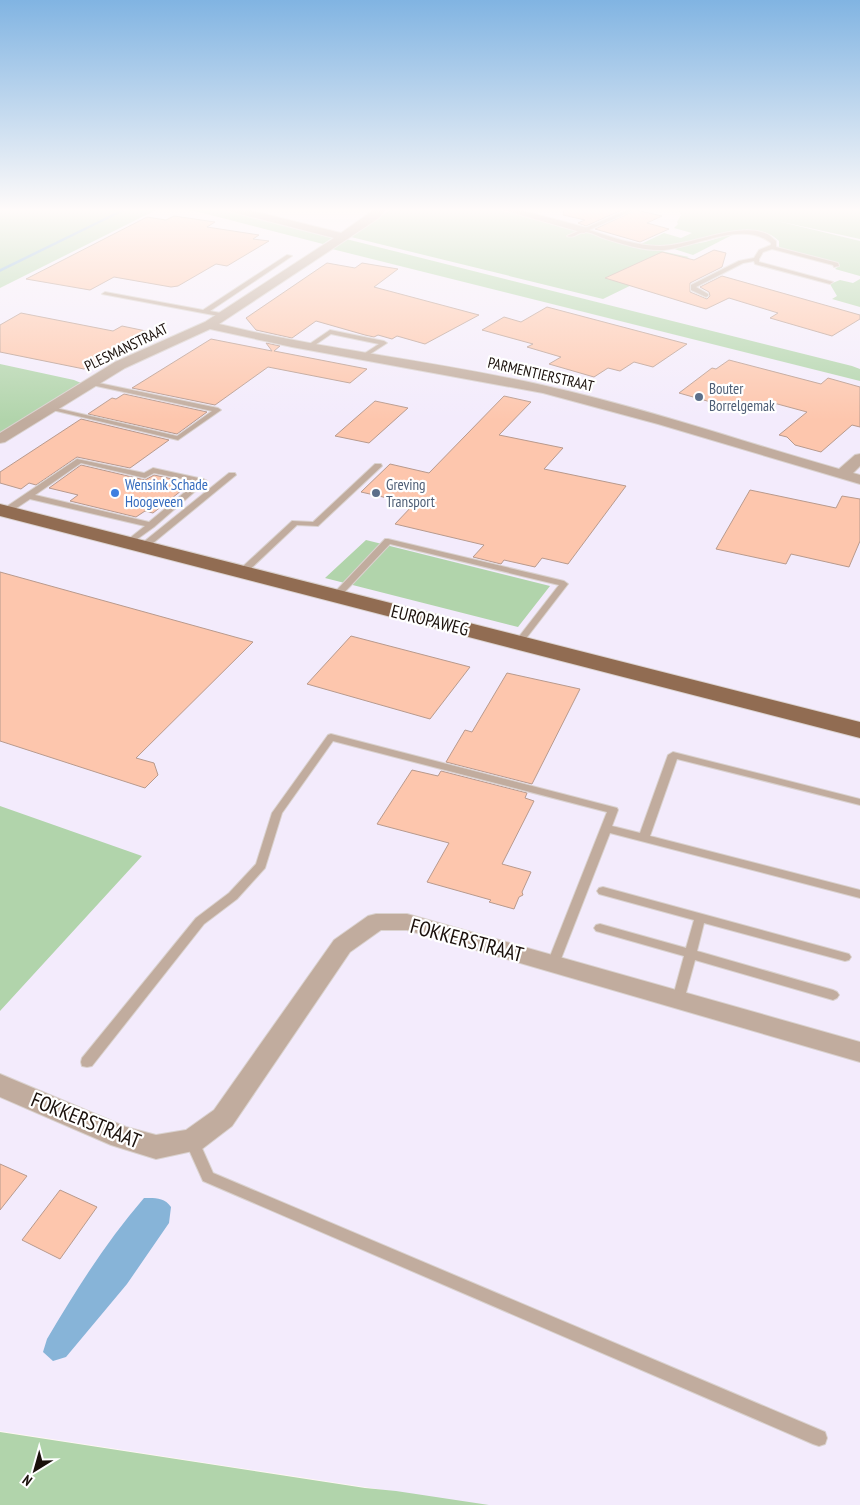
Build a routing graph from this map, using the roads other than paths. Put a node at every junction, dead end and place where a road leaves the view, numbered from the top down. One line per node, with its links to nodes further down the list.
1 (254, 279): 5 (lane)
2 (277, 279): 7 (street, PLESMANSTRAAT)
3 (707, 279): 9 (lane)
4 (818, 279): 6 (lane)
5 (251, 281): 7 (lane); 10 (lane)
6 (830, 282)
7 (270, 284): 11 (street, PLESMANSTRAAT)
8 (104, 294): 10 (lane)
9 (706, 295)
10 (205, 311): 11 (lane)
11 (224, 315): 12 (street, PLESMANSTRAAT)
12 (208, 325): 13 (street, PARMENTIERSTRAAT); 15 (street, PLESMANSTRAAT)
13 (310, 346): 14 (street, PARMENTIERSTRAAT); 14 (lane)
14 (364, 356): 21 (street, PARMENTIERSTRAAT)
15 (89, 383): 16 (street, PLESMANSTRAAT); 16 (lane)
16 (48, 408): 17 (street, PLESMANSTRAAT)
17 (0, 439)
18 (860, 458): 21 (street)
19 (378, 466): 26 (lane)
20 (232, 475): 25 (lane)
21 (842, 475): 22 (street, PARMENTIERSTRAAT)
22 (860, 480)
23 (29, 496): 24 (lane); 25 (lane); 25 (lane)
24 (3, 511): 25 (main road, EUROPAWEG)
25 (141, 538): 26 (main road, EUROPAWEG)
26 (242, 572): 27 (main road, EUROPAWEG)
27 (336, 596): 28 (main road, EUROPAWEG); 28 (lane)
28 (518, 643): 29 (main road, EUROPAWEG)
29 (860, 730)
30 (860, 802): 32 (lane)
31 (606, 828): 32 (lane); 39 (lane); 43 (lane)
32 (644, 838): 34 (lane)
33 (603, 891): 35 (lane)
34 (860, 894)
35 (700, 918): 37 (lane); 38 (lane)
36 (600, 928): 37 (lane)
37 (691, 954): 40 (lane); 41 (lane)
38 (845, 957)
39 (553, 964): 41 (street, FOKKERSTRAAT); 45 (street, FOKKERSTRAAT)
40 (833, 996)
41 (678, 1000): 42 (street, FOKKERSTRAAT)
42 (860, 1052)
43 (87, 1062)
44 (0, 1085): 45 (street, FOKKERSTRAAT)
45 (192, 1141): 46 (lane)
46 (820, 1438)

